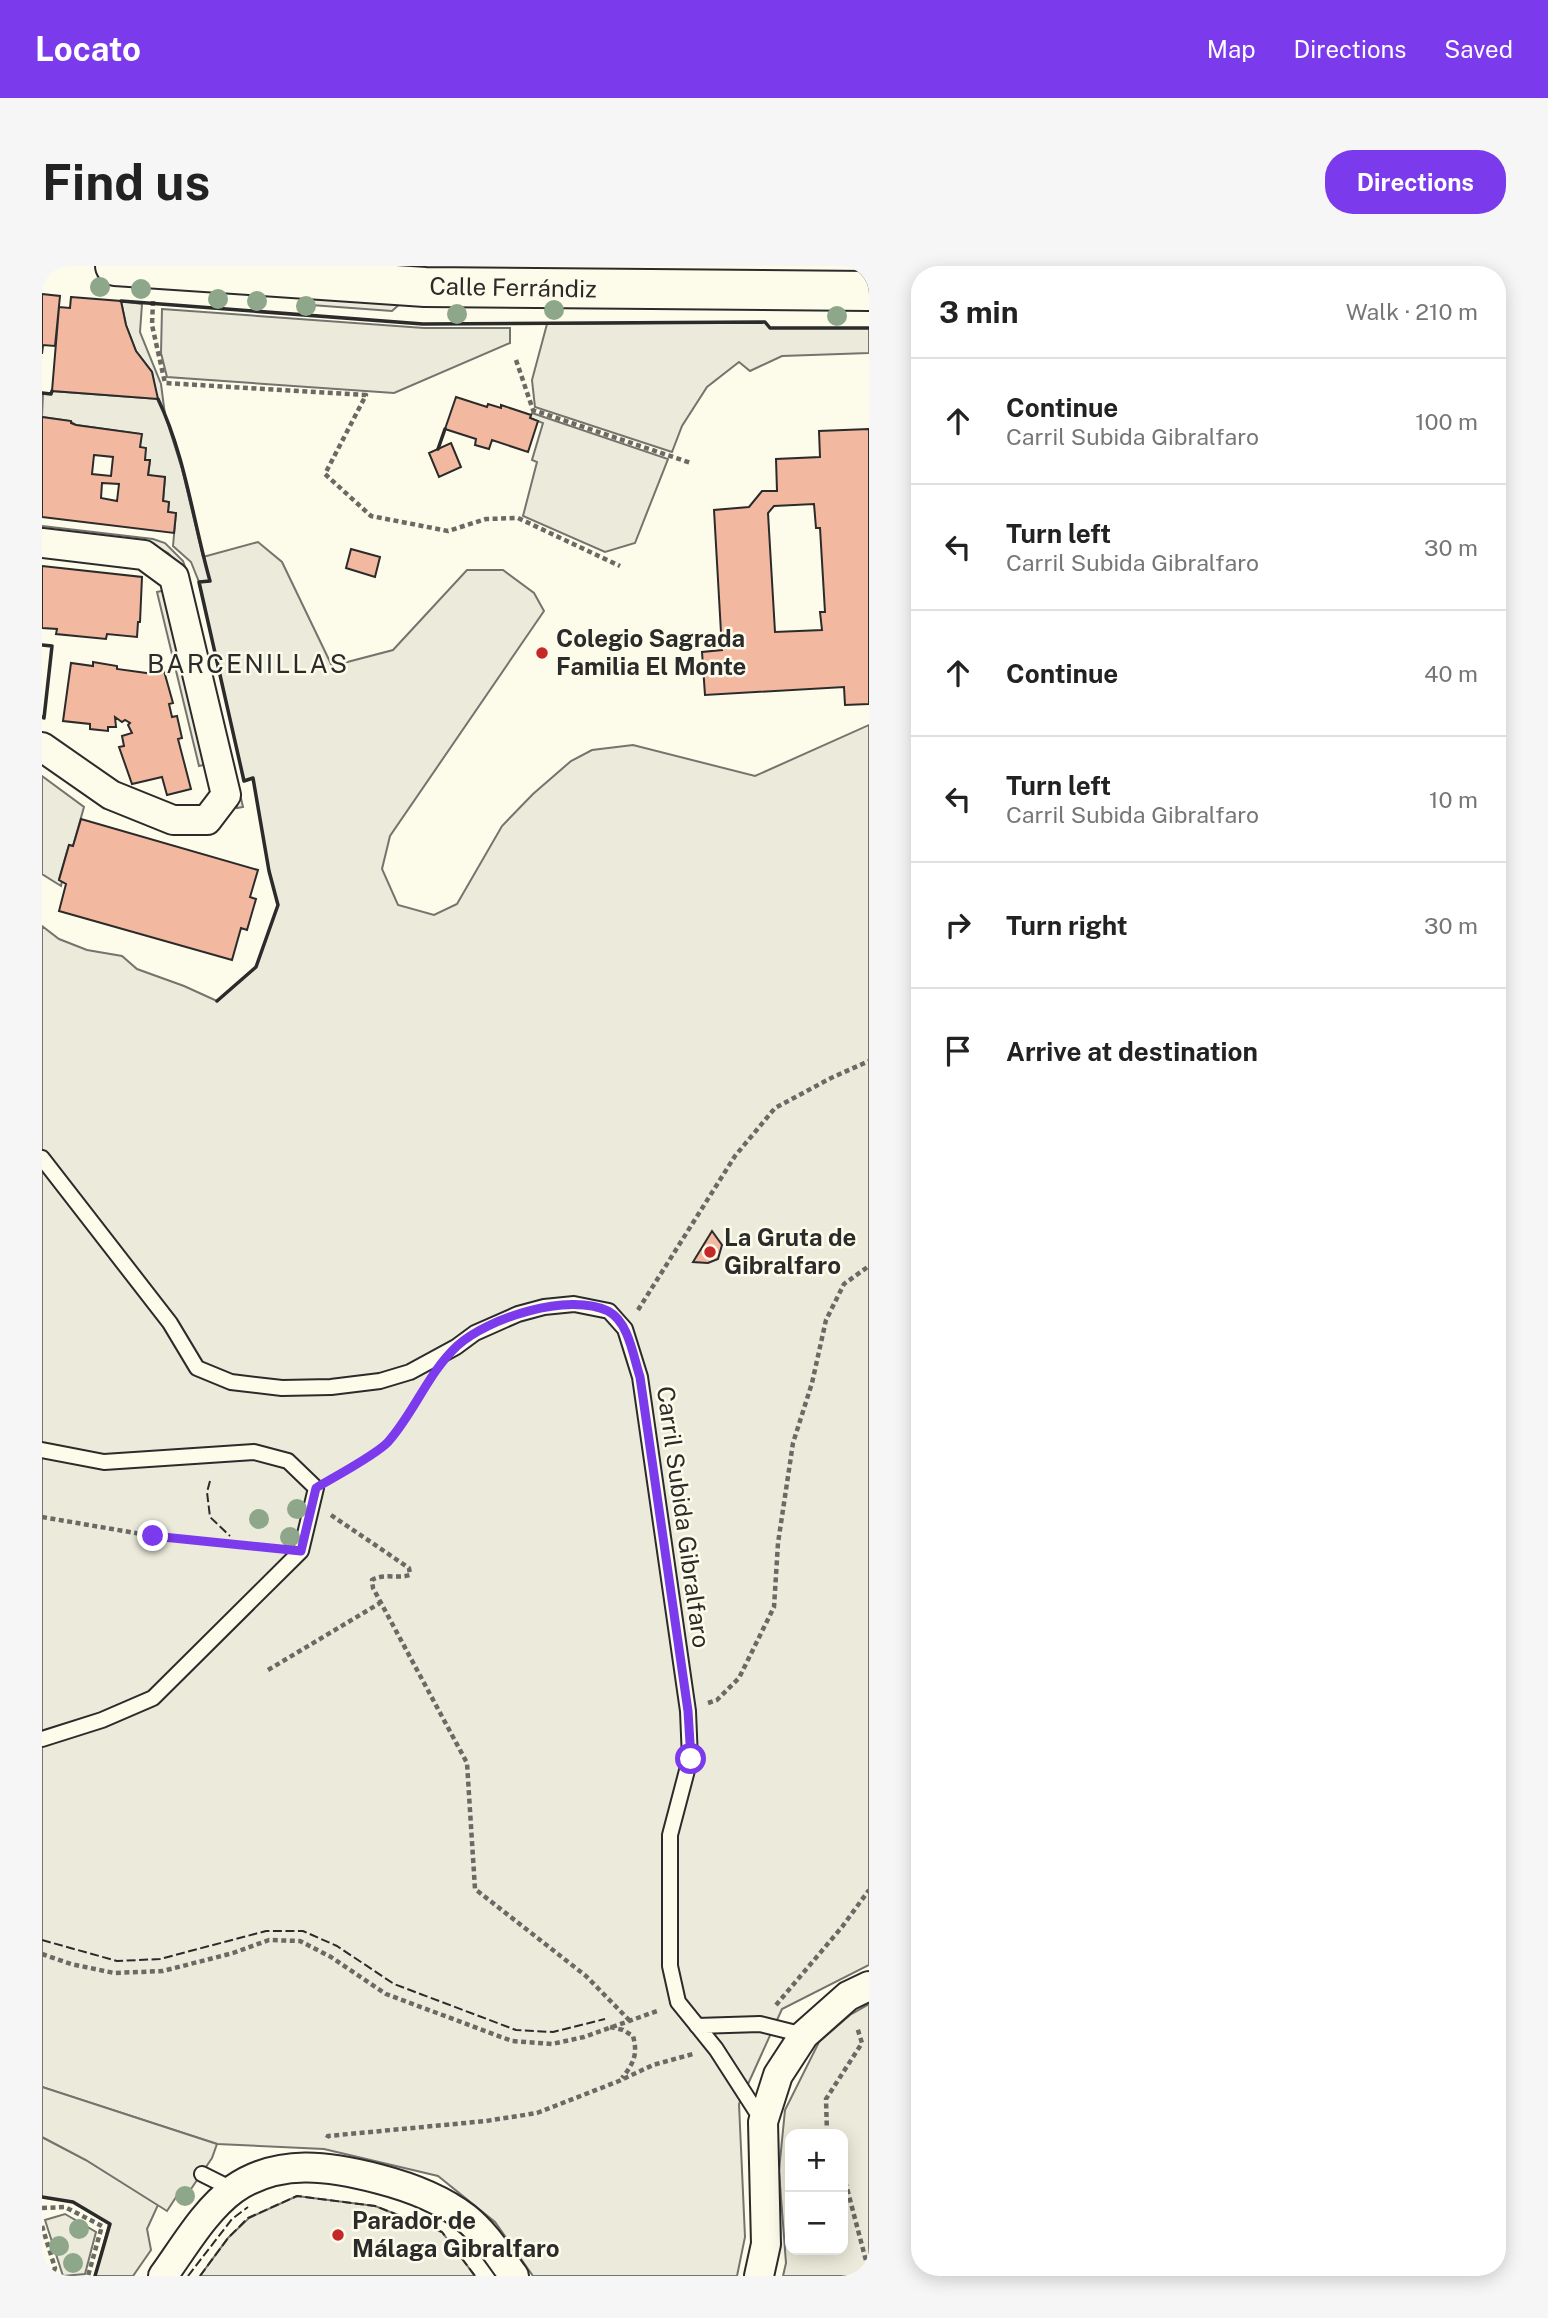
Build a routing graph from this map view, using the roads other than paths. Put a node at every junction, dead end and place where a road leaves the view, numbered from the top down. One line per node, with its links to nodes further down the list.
1 (115, 266): 2 (main road, Calle Ferrándiz)
2 (425, 277): 3 (main road, Calle Ferrándiz)
3 (869, 291)
4 (42, 543): 5 (street)
5 (42, 747)
6 (42, 1158): 10 (lane, Carril Subida Gibralfaro)
7 (42, 1450): 8 (lane)
8 (42, 1739)
9 (858, 1991): 11 (street)
10 (697, 2026): 11 (lane); 12 (lane, Carril Subida Gibralfaro)
11 (804, 2035): 12 (street)
12 (763, 2122): 17 (street)
13 (202, 2174): 14 (lane)
14 (234, 2190): 15 (street); 16 (street)
15 (163, 2276)
16 (513, 2276)
17 (759, 2276)

